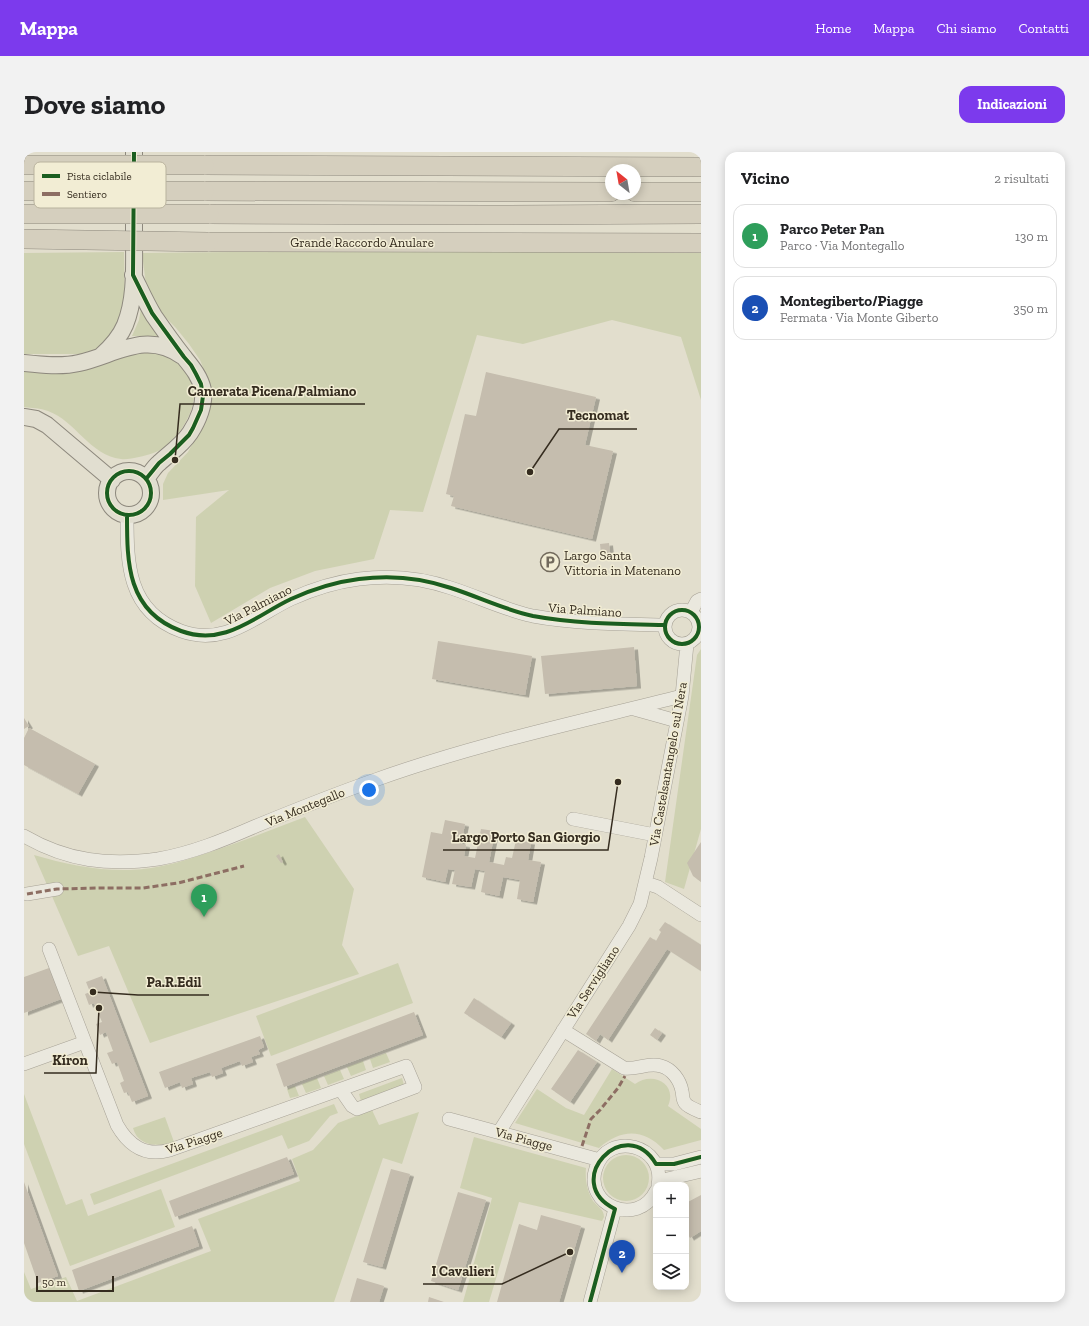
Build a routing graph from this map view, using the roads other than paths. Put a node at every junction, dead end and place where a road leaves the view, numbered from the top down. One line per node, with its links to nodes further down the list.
1 (134, 152): 3 (main road)
2 (701, 159): 6 (highway)
3 (134, 162)
4 (24, 165): 5 (highway, bridge)
5 (34, 165)
6 (641, 165)
7 (166, 166): 8 (highway, bridge)
8 (605, 166)
9 (641, 166): 10 (highway)
10 (701, 167)
11 (166, 191): 12 (highway, bridge)
12 (605, 192)
13 (641, 192): 14 (highway)
14 (701, 192)
15 (134, 208): 20 (main road)
16 (24, 214): 17 (highway, Grande Raccordo Anulare, bridge)
17 (701, 214)
18 (24, 239): 19 (highway, Grande Raccordo Anulare, bridge)
19 (701, 243)
20 (133, 275): 21 (main road); 22 (main road)
21 (101, 356): 22 (main road); 23 (main road)
22 (184, 356): 25 (main road)
23 (24, 363)
24 (24, 416): 26 (main road)
25 (146, 479): 26 (main road); 27 (main road)
26 (112, 480): 27 (main road)
27 (127, 515): 30 (street, Via Palmiano)
28 (701, 599): 29 (street)
29 (691, 612): 30 (street); 31 (street)
30 (665, 624): 31 (street)
31 (687, 644): 32 (street, Via Castelsantangelo sul Nera)
32 (682, 696): 33 (street, Via Montegallo); 34 (street, Via Castelsantangelo sul Nera)
33 (634, 708): 34 (street); 36 (street, Via Montegallo)
34 (677, 721): 37 (street, Via Castelsantangelo sul Nera)
35 (573, 819): 37 (street)
36 (24, 836)
37 (656, 836): 38 (street, Via Castelsantangelo sul Nera)
38 (646, 883): 41 (street); 43 (street, Via Servigliano)
39 (57, 889): 40 (street)
40 (27, 894)
41 (701, 915)
42 (49, 949): 44 (street, Via Piagge)
43 (563, 1030): 47 (street); 49 (street, Via Servigliano)
44 (85, 1042): 45 (street); 46 (street, Via Piagge)
45 (24, 1064)
46 (341, 1090): 46 (street, Via Piagge)
47 (701, 1112)
48 (449, 1119): 49 (street, Via Piagge)
49 (499, 1132): 51 (street, Via Piagge)
50 (701, 1157): 52 (street)
51 (600, 1160): 52 (street); 57 (street)
52 (656, 1164): 54 (street)
53 (701, 1171): 55 (street)
54 (658, 1182)
55 (669, 1182)
56 (653, 1194): 57 (street)
57 (616, 1208): 58 (street)
58 (590, 1302)

